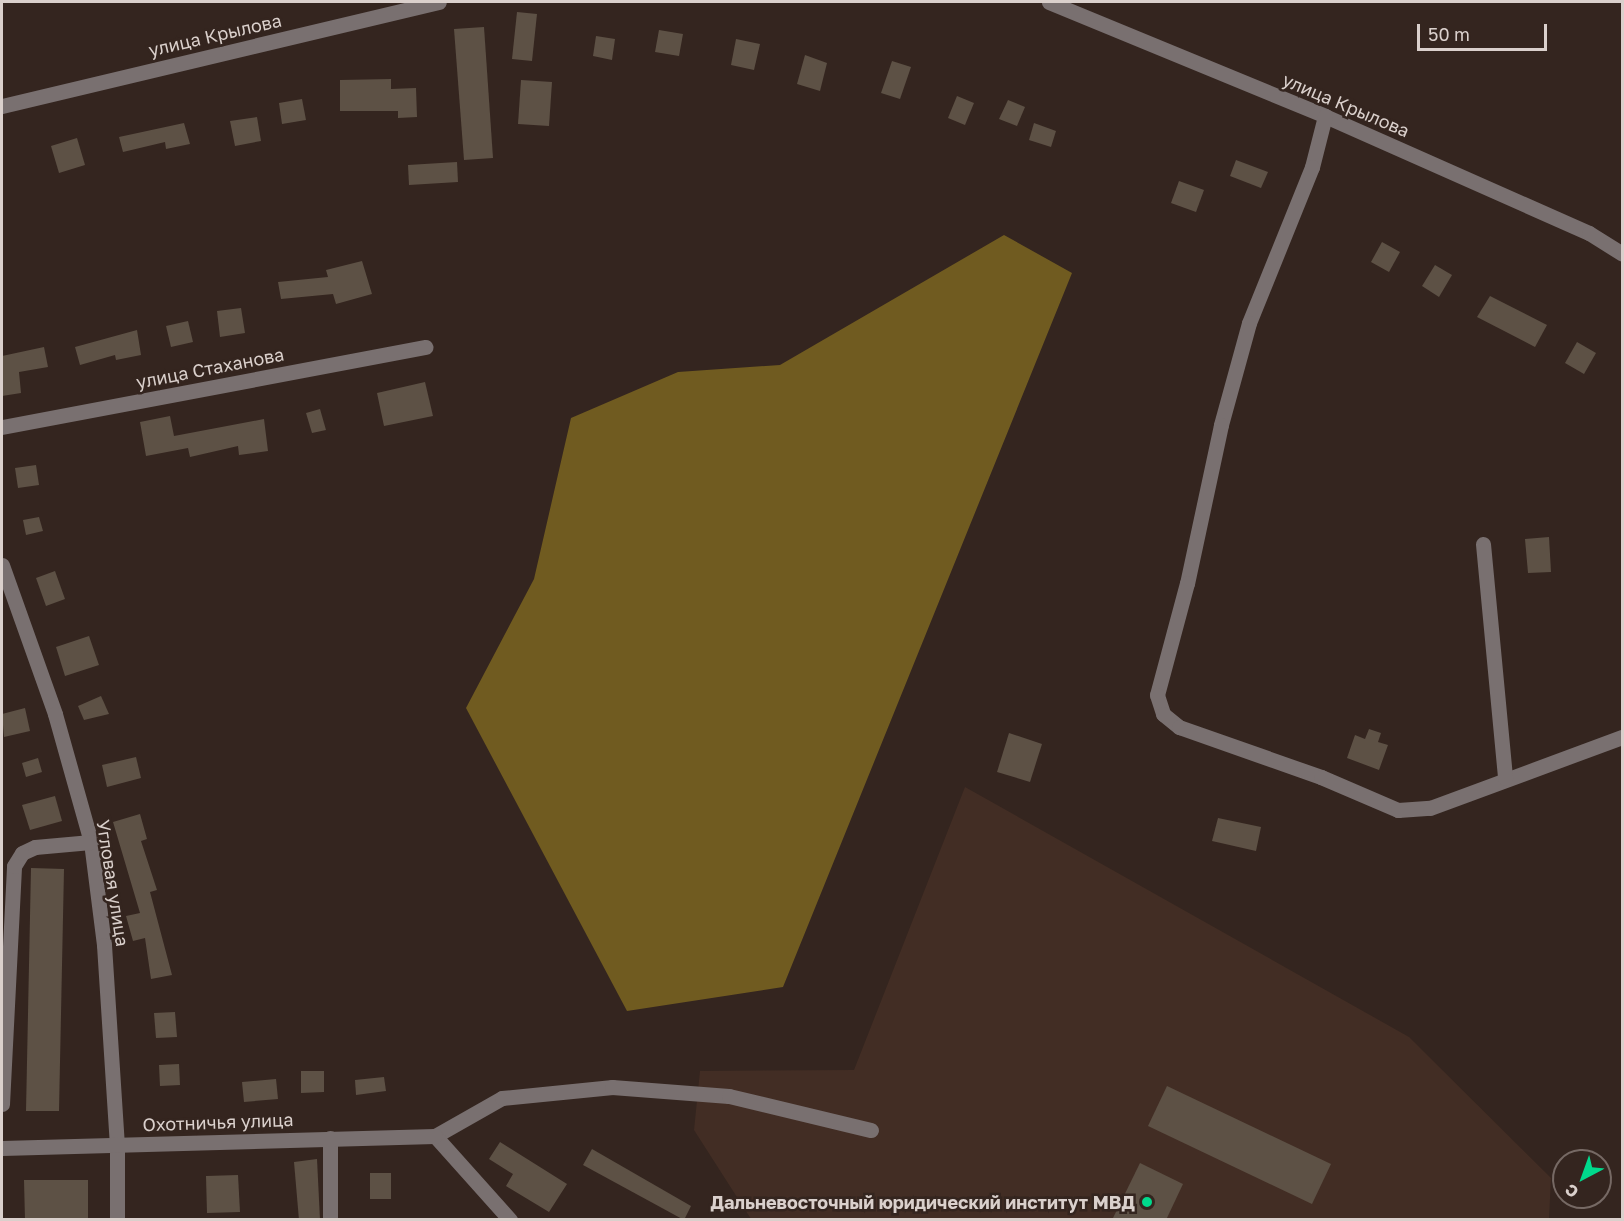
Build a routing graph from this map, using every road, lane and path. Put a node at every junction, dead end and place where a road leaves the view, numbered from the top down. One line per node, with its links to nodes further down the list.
1 (439, 2): 3 (street, улица Крылова)
2 (1049, 2): 4 (street, улица Крылова)
3 (2, 106)
4 (1325, 116): 5 (street, улица Крылова); 11 (street)
5 (1623, 254)
6 (426, 347): 7 (street, улица Стаханова)
7 (2, 427)
8 (1483, 544): 11 (street)
9 (2, 565): 12 (street, Угловая улица)
10 (1623, 737): 11 (street)
11 (1505, 778)
12 (91, 842): 13 (street); 17 (street, Угловая улица)
13 (2, 1104)
14 (871, 1131): 15 (street)
15 (435, 1136): 16 (street, Охотничья улица); 21 (street)
16 (330, 1138): 17 (street, Охотничья улица); 20 (street)
17 (117, 1145): 18 (street, Охотничья улица); 19 (street, Угловая улица)
18 (2, 1148)
19 (117, 1220)
20 (330, 1220)
21 (510, 1220)

